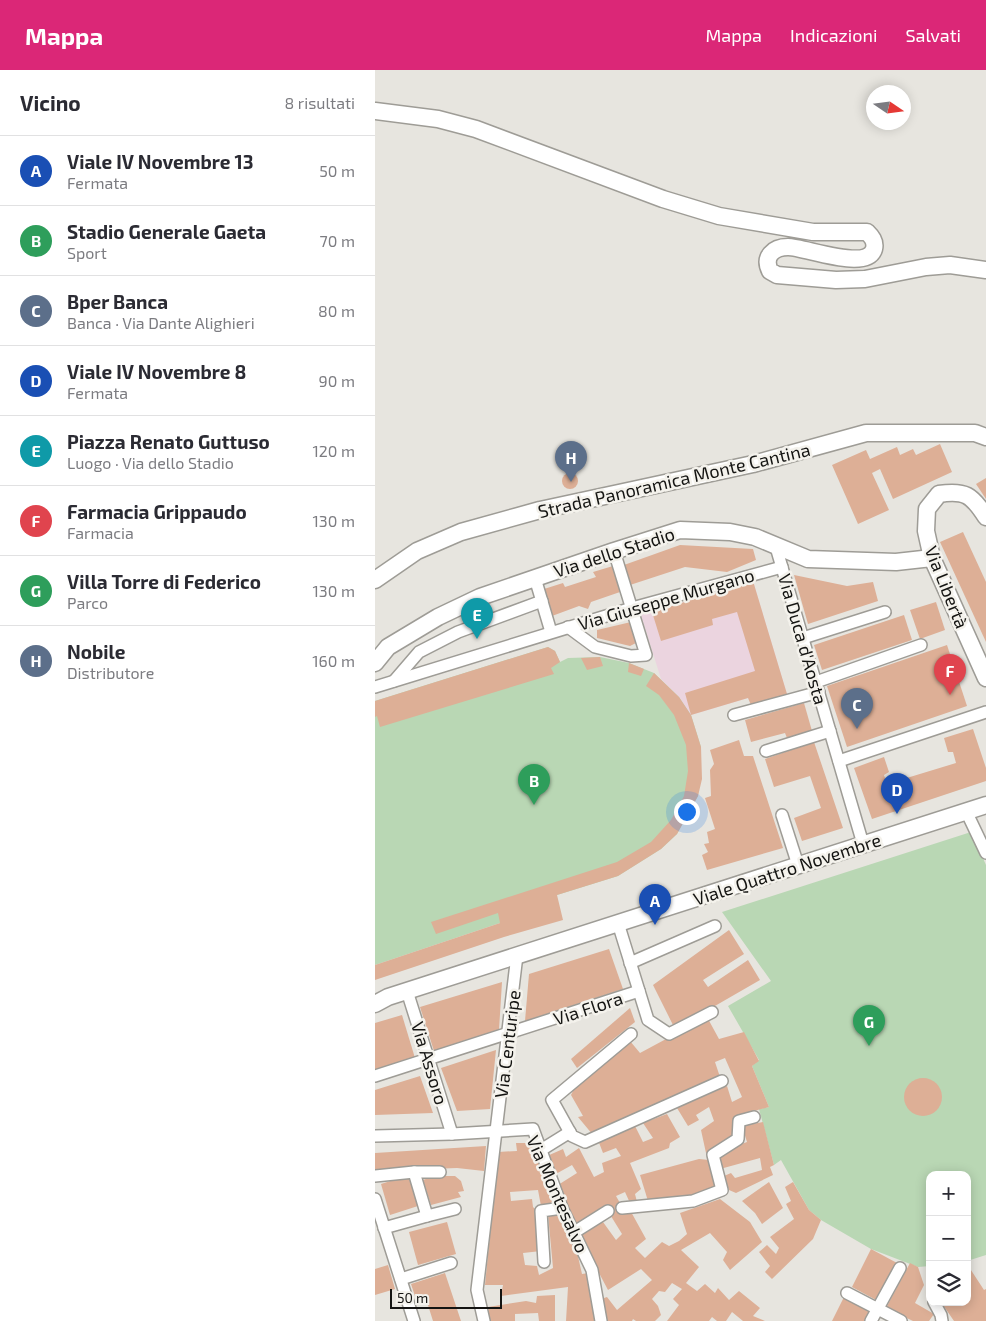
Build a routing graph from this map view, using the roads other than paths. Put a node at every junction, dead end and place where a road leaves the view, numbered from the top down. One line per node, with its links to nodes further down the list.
1 (375, 111): 2 (street)
2 (986, 270)
3 (986, 437): 10 (street, Strada Panoramica Monte Cantina)
4 (986, 517): 7 (street, Via Libertà)
5 (776, 547): 6 (street, Via dello Stadio); 7 (street, Via dello Stadio); 8 (street, Via Duca d'Aosta)
6 (614, 551): 9 (street, Via dello Stadio); 12 (street)
7 (932, 558): 19 (street, Via Libertà)
8 (782, 567): 12 (street, Via Giuseppe Murgano); 16 (street, Via Duca d'Aosta)
9 (535, 578): 11 (street); 18 (street, Via dello Stadio)
10 (375, 580)
11 (542, 601): 15 (street); 20 (street)
12 (632, 608): 14 (street, Via Giuseppe Murgano); 14 (street)
13 (885, 612): 16 (street)
14 (568, 627): 15 (street, Via Giuseppe Murgano)
15 (551, 632): 20 (street, Via Giuseppe Murgano)
16 (803, 638): 22 (street, Via Duca d'Aosta)
17 (921, 644): 22 (street)
18 (375, 664)
19 (984, 669)
20 (394, 681): 21 (street, Via Giuseppe Murgano)
21 (375, 687)
22 (817, 687): 24 (street); 25 (street, Via Duca d'Aosta)
23 (986, 712): 27 (street)
24 (734, 715)
25 (830, 731): 26 (street); 27 (street, Via Duca d'Aosta)
26 (766, 751)
27 (839, 761): 31 (street, Via Duca d'Aosta)
28 (986, 805): 29 (street, Viale Quattro Novembre)
29 (966, 811): 31 (street, Viale Quattro Novembre); 32 (street)
30 (782, 815): 33 (street)
31 (863, 844): 33 (street, Viale Quattro Novembre)
32 (986, 853)
33 (798, 865): 34 (street, Viale Quattro Novembre)
34 (618, 923): 36 (street, Viale Quattro Novembre); 37 (street, Via Flora)
35 (715, 926): 37 (street)
36 (517, 956): 38 (street, Viale Quattro Novembre); 42 (street, Via Centuripe)
37 (631, 963): 39 (street, Via Flora)
38 (407, 991): 40 (street, Viale Quattro Novembre); 44 (street, Via Assoro)
39 (639, 991): 41 (street); 42 (street, Via Flora)
40 (379, 998)
41 (712, 1012)
42 (509, 1033): 44 (street, Via Flora); 48 (street, Via Centuripe)
43 (631, 1034): 49 (street)
44 (428, 1059): 45 (street, Via Flora); 50 (street, Via Assoro)
45 (375, 1076)
46 (722, 1081): 49 (street)
47 (754, 1117): 58 (street)
48 (497, 1132): 50 (street, Via Montesalvo); 52 (street, Via Montesalvo); 72 (street, Via Centuripe)
49 (570, 1132): 52 (street)
50 (452, 1134): 51 (street, Via Montesalvo)
51 (375, 1136)
52 (541, 1150): 57 (street, Via Montesalvo)
53 (414, 1172): 54 (street); 55 (street); 61 (street)
54 (440, 1172)
55 (375, 1176)
56 (375, 1199): 62 (street)
57 (562, 1208): 63 (street, Via Montesalvo); 64 (street)
58 (622, 1208)
59 (455, 1209): 61 (street)
60 (608, 1210): 63 (street)
61 (427, 1216): 62 (street)
62 (384, 1228): 67 (street)
63 (573, 1233): 73 (street, Via Montesalvo)
64 (544, 1262)
65 (451, 1263): 67 (street)
66 (900, 1268): 70 (street)
67 (401, 1279): 71 (street)
68 (847, 1293): 70 (street)
69 (936, 1306): 76 (street)
70 (878, 1309): 74 (street); 75 (street)
71 (414, 1321)
72 (484, 1321)
73 (601, 1321)
74 (871, 1321)
75 (901, 1321)
76 (943, 1321)

